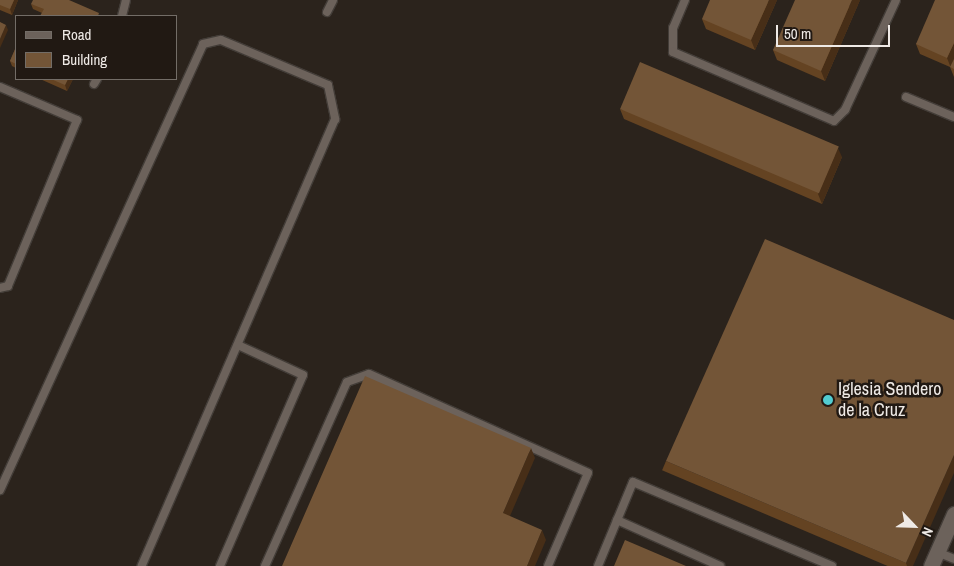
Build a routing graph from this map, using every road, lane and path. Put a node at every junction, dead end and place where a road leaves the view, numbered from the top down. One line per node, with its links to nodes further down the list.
1 (126, 0): 6 (lane)
2 (333, 0): 5 (lane)
3 (685, 0): 4 (lane)
4 (896, 0)
5 (327, 12)
6 (122, 15)
7 (0, 87): 10 (lane)
8 (906, 96): 9 (lane)
9 (954, 117)
10 (0, 288)
11 (238, 345): 12 (lane); 17 (lane); 18 (lane)
12 (0, 490)
13 (954, 514): 15 (street)
14 (617, 520): 21 (lane); 22 (lane); 23 (lane)
15 (934, 559): 16 (lane)
16 (954, 559)
17 (142, 566)
18 (220, 566)
19 (265, 566): 20 (lane)
20 (548, 566)
21 (598, 566)
22 (720, 566)
23 (832, 566)

